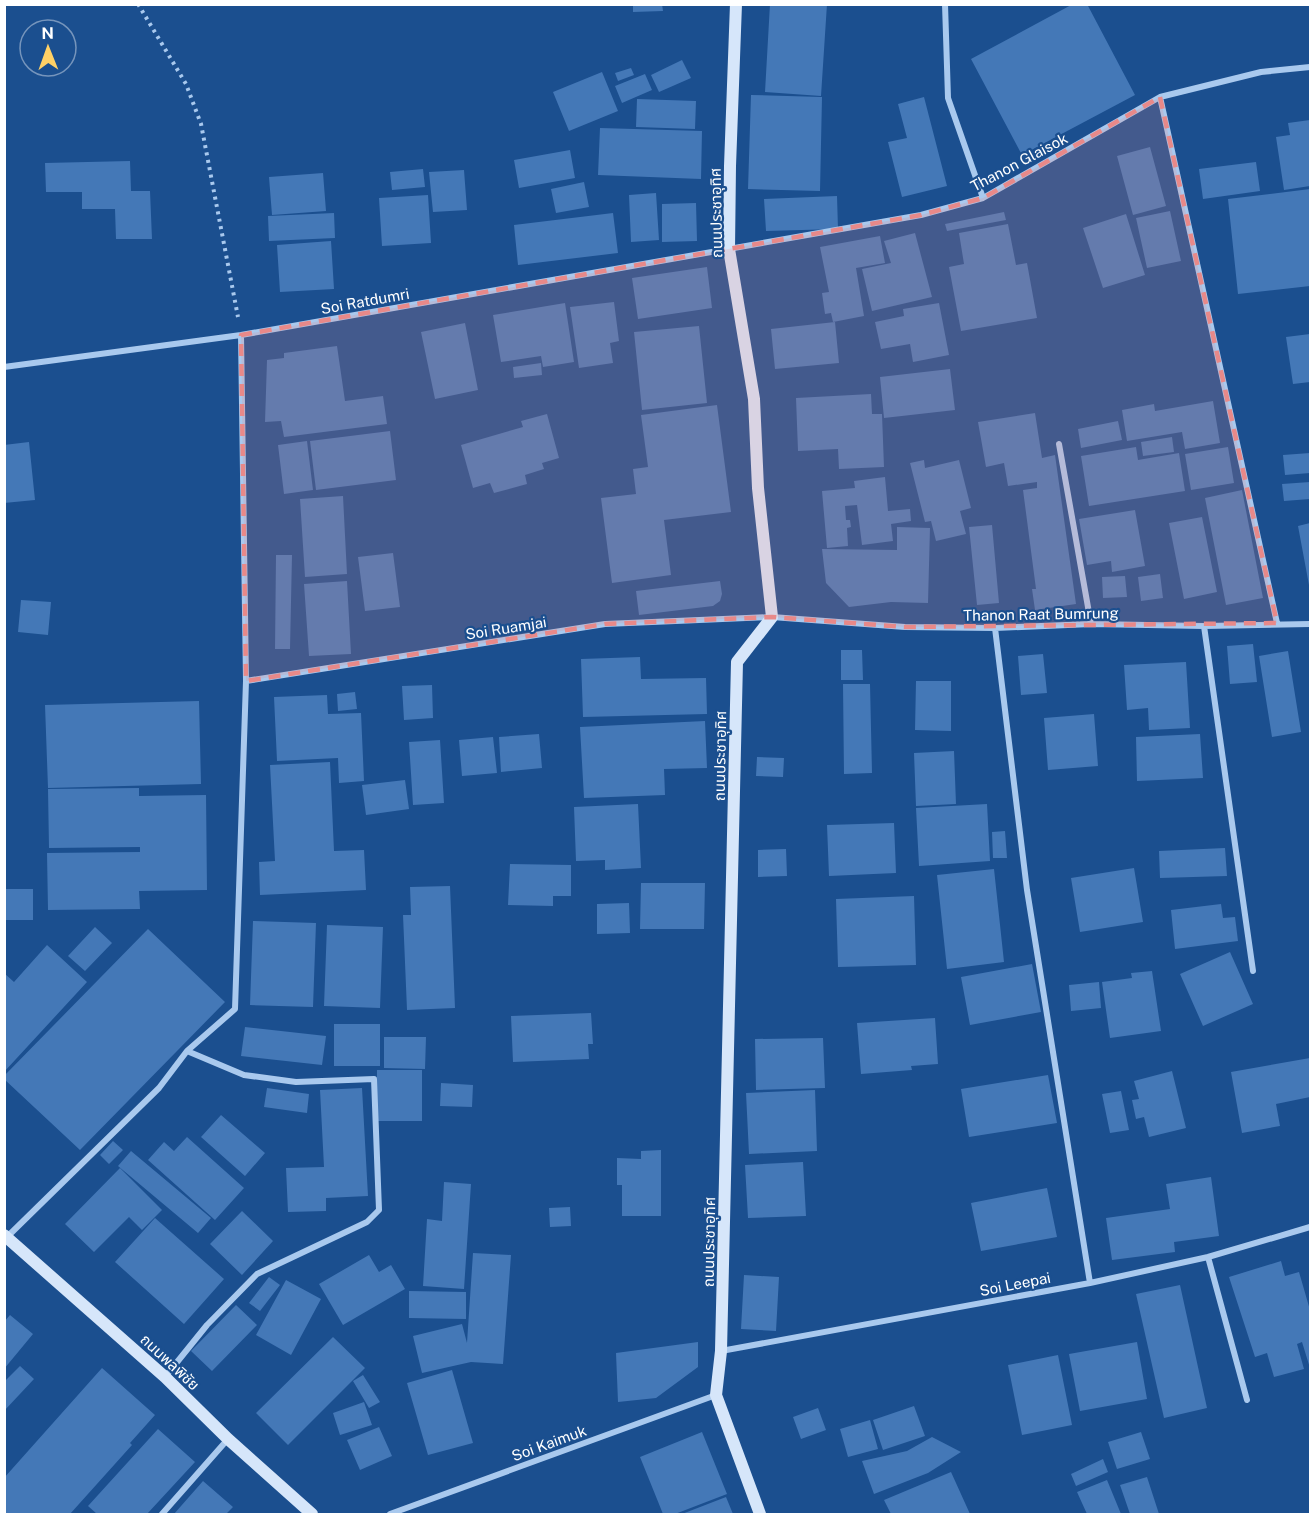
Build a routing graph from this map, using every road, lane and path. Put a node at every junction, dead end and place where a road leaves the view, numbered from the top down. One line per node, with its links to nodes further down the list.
1 (138, 4): 9 (path)
2 (736, 4): 8 (street, ถนนประชาอุทิศ)
3 (951, 4): 4 (street)
4 (945, 5): 7 (street)
5 (1311, 67): 6 (street, Thanon Glaisok)
6 (1160, 97): 7 (street, Thanon Glaisok); 13 (street)
7 (982, 198): 8 (street, Thanon Glaisok)
8 (729, 249): 9 (street, Soi Ratdumri); 12 (street, ถนนประชาอุทิศ)
9 (241, 335): 10 (street, Soi Ratdumri); 18 (street)
10 (4, 368)
11 (1059, 444): 14 (street)
12 (772, 617): 17 (street, Thanon Raat Bumrung); 18 (street, Soi Ruamjai); 25 (street, ถนนประชาอุทิศ)
13 (1277, 623): 15 (street, Thanon Raat Bumrung); 16 (street, Thanon Raat Bumrung)
14 (1091, 624): 16 (street, Thanon Raat Bumrung); 17 (street, Thanon Raat Bumrung)
15 (1311, 624)
16 (1204, 627): 19 (street)
17 (995, 628): 24 (street)
18 (246, 681): 20 (street)
19 (1253, 971)
20 (187, 1051): 22 (street); 26 (street)
21 (1311, 1227): 23 (street, Soi Leepai)
22 (6, 1236): 26 (street, ถนนพลพิชัย)
23 (1208, 1257): 24 (street, Soi Leepai); 28 (street)
24 (1090, 1283): 25 (street, Soi Leepai)
25 (721, 1351): 27 (street, ถนนประชาอุทิศ)
26 (165, 1377): 29 (street, ถนนพลพิชัย)
27 (717, 1395): 32 (street, Soi Kaimuk); 33 (street, ถนนประชาอุทิศ)
28 (1247, 1400)
29 (228, 1439): 30 (street); 31 (street, ถนนพลพิชัย)
30 (162, 1515)
31 (312, 1515)
32 (390, 1515)
33 (760, 1515)

